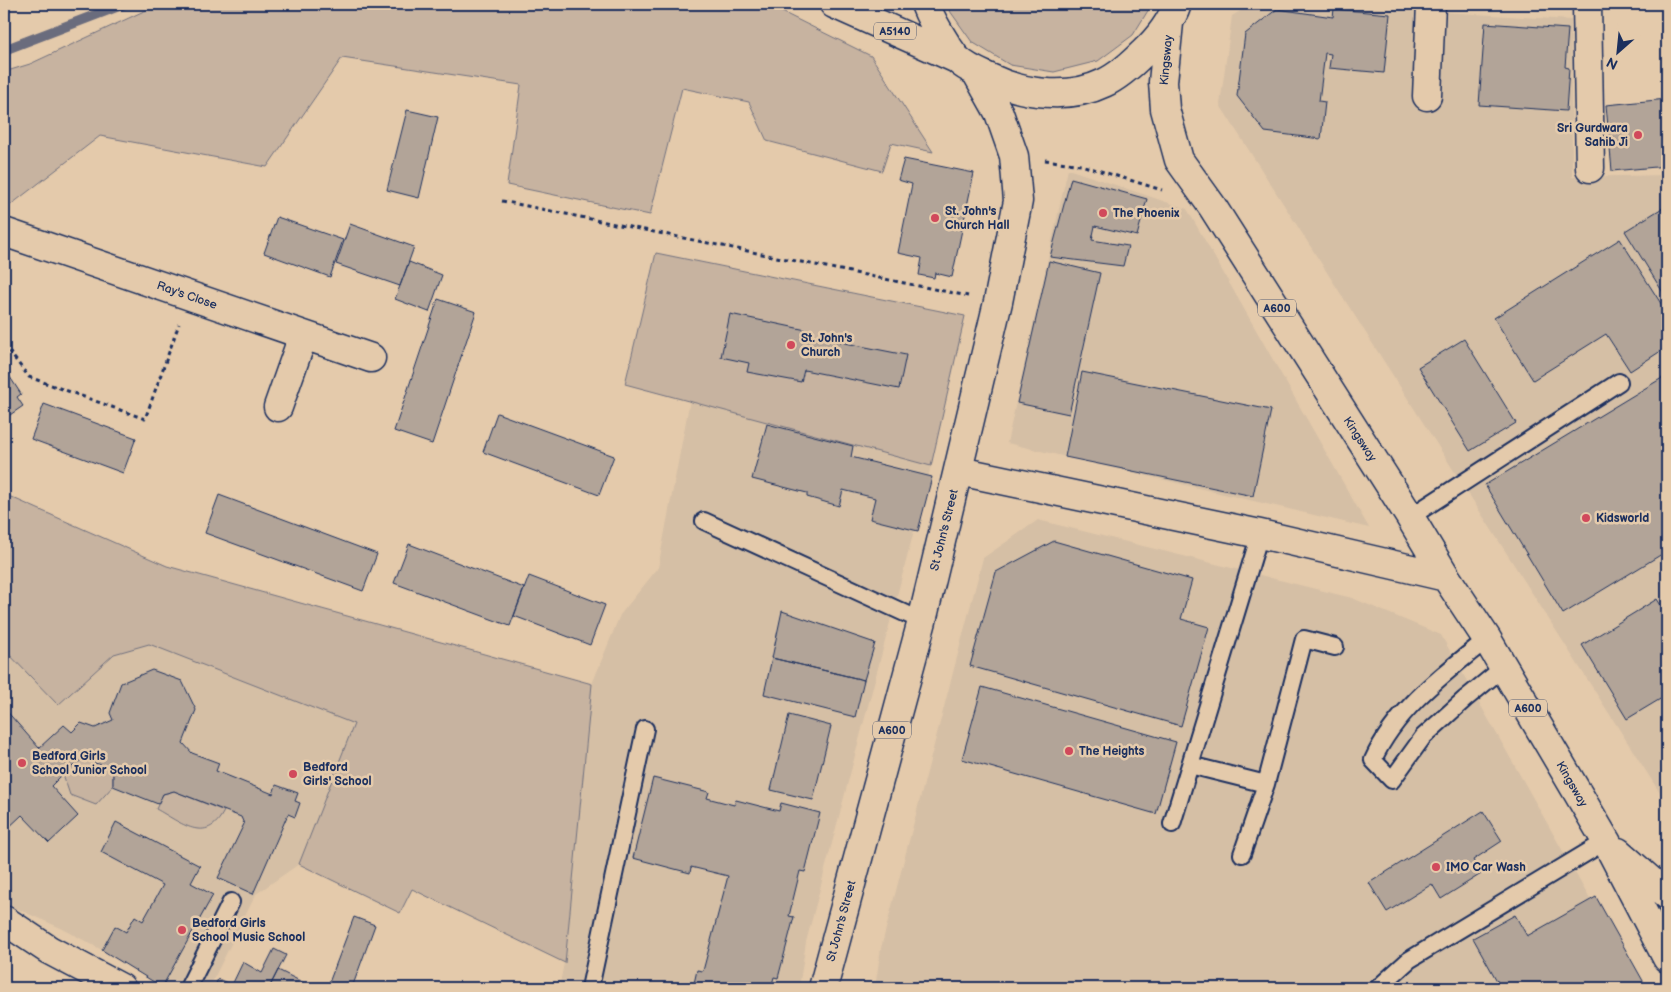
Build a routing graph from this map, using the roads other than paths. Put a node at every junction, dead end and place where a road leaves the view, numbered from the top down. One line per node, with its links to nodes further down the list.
1 (834, 4): 6 (main road, A5140)
2 (925, 4): 6 (main road, A600)
3 (1431, 4): 7 (main road)
4 (1586, 4): 8 (main road)
5 (1175, 9): 6 (main road, A600); 15 (main road, Kingsway / A600)
6 (966, 65): 14 (main road, St John's Street / A600)
7 (1427, 96)
8 (1590, 168)
9 (4, 232): 10 (main road, Ray's Close)
10 (303, 336): 11 (main road, Ray's Close); 13 (main road)
11 (371, 358)
12 (1619, 382): 15 (lane)
13 (278, 407)
14 (959, 471): 17 (main road); 19 (main road, St John's Street / A600)
15 (1410, 517): 18 (main road, Kingsway / A600)
16 (704, 521): 19 (lane)
17 (1260, 534): 18 (main road); 24 (lane)
18 (1446, 577): 20 (main road, Kingsway / A600)
19 (922, 621): 36 (main road, St John's Street / A600)
20 (1487, 638): 22 (main road, Kingsway / A600); 22 (lane)
21 (1336, 647): 25 (lane)
22 (1504, 667): 27 (main road, Kingsway / A600)
23 (645, 730): 35 (lane)
24 (1190, 765): 25 (lane); 26 (lane)
25 (1266, 784): 28 (lane)
26 (1172, 824)
27 (1606, 841): 29 (main road, Kingsway / A600); 32 (main road, Kingsway / A600); 37 (lane)
28 (1242, 854)
29 (1667, 895)
30 (230, 902): 34 (lane)
31 (4, 920): 33 (main road)
32 (1667, 958)
33 (121, 988)
34 (188, 988)
35 (590, 988)
36 (823, 988)
37 (1378, 988)

